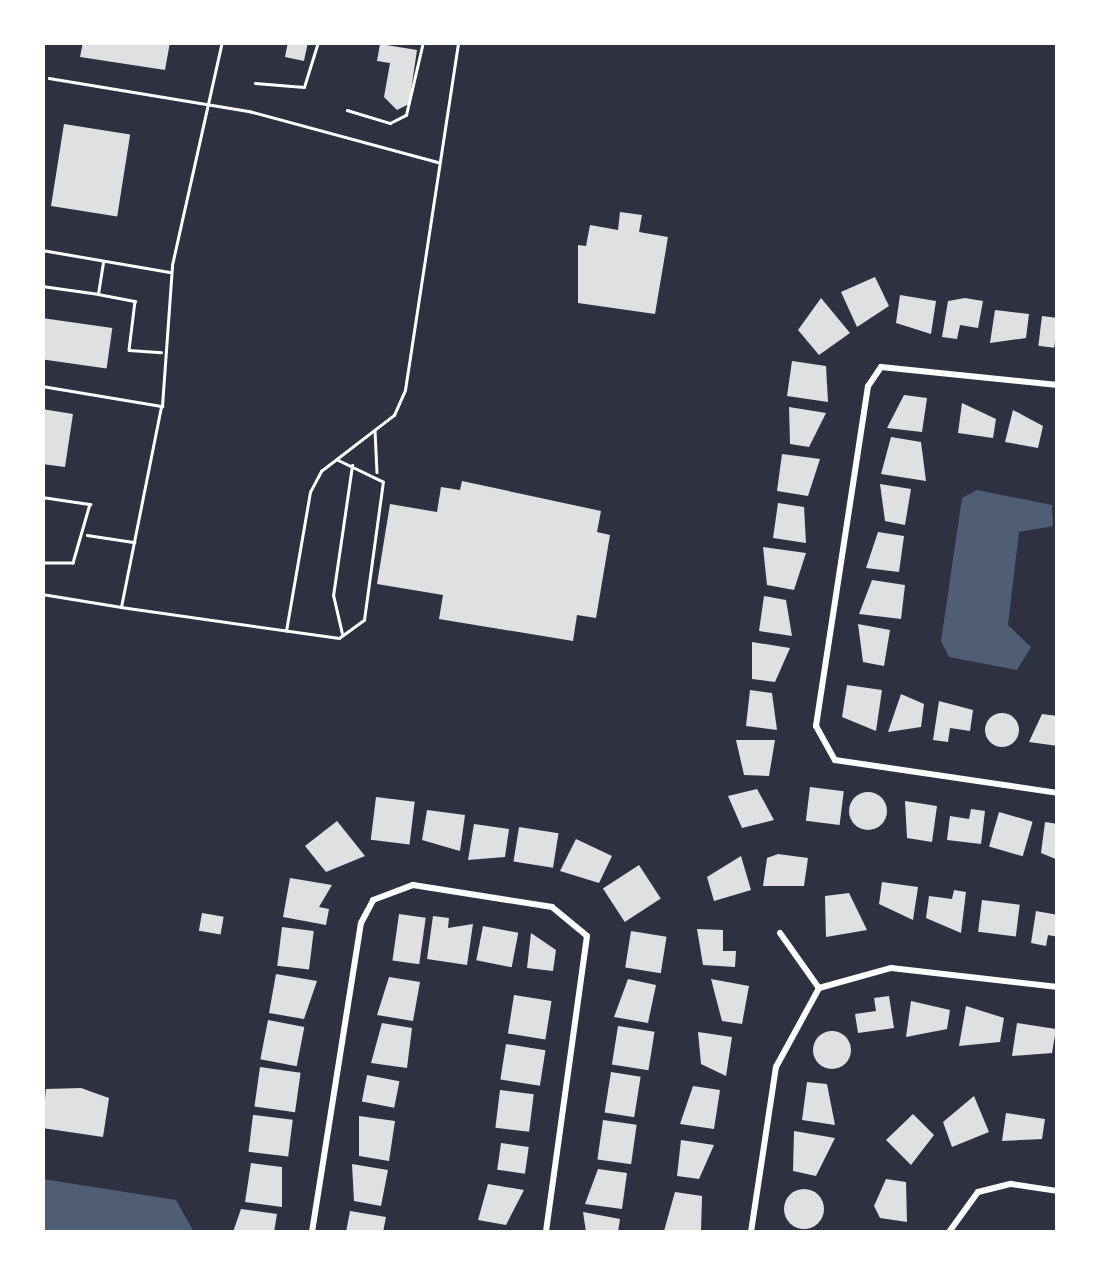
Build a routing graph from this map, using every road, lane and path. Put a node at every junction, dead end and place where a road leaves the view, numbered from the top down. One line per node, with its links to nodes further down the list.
1 (222, 42): 8 (lane)
2 (318, 42): 7 (lane)
3 (423, 42): 10 (lane)
4 (458, 42): 11 (lane)
5 (42, 76): 6 (lane)
6 (49, 78): 8 (lane); 9 (lane)
7 (255, 84)
8 (212, 106): 11 (lane); 14 (lane)
9 (42, 110)
10 (347, 110)
11 (440, 163): 21 (lane)
12 (42, 250): 13 (lane)
13 (103, 261): 14 (lane); 16 (lane)
14 (172, 272): 17 (lane)
15 (42, 286): 16 (lane)
16 (98, 294): 17 (lane)
17 (162, 352): 20 (lane)
18 (42, 386): 20 (lane)
19 (1058, 386): 33 (street)
20 (162, 406): 27 (lane)
21 (376, 430): 22 (lane); 24 (lane)
22 (336, 460): 23 (lane); 31 (lane)
23 (352, 463): 24 (lane); 32 (lane)
24 (377, 474): 32 (lane)
25 (42, 498): 26 (lane)
26 (86, 534): 27 (lane); 28 (lane)
27 (134, 542): 30 (lane)
28 (42, 562)
29 (42, 594): 30 (lane)
30 (120, 606): 31 (lane)
31 (286, 631): 32 (lane)
32 (343, 635)
33 (1058, 793)
34 (780, 934): 36 (street)
35 (1058, 987): 36 (street)
36 (819, 988): 40 (street)
37 (1058, 1191): 41 (street)
38 (312, 1232): 39 (street)
39 (546, 1232)
40 (752, 1232)
41 (949, 1232)

